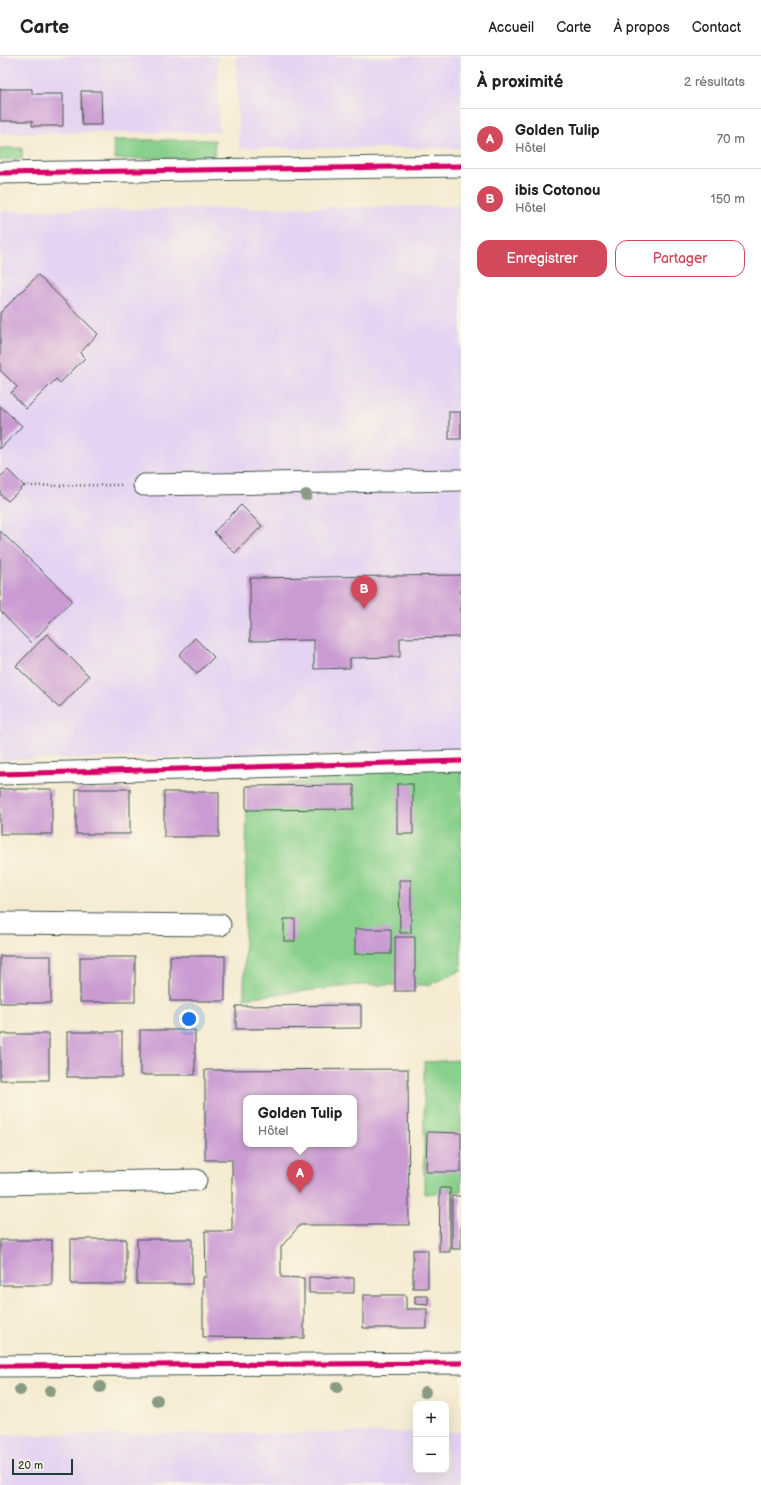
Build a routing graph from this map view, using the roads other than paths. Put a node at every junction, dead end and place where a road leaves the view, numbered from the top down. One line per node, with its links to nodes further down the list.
1 (461, 166): 2 (street)
2 (0, 173)
3 (461, 480): 4 (street)
4 (144, 485)
5 (461, 761): 6 (street)
6 (0, 774)
7 (0, 923): 8 (street)
8 (220, 925)
9 (196, 1180): 10 (street)
10 (0, 1184)
11 (461, 1363): 12 (street)
12 (0, 1366)

